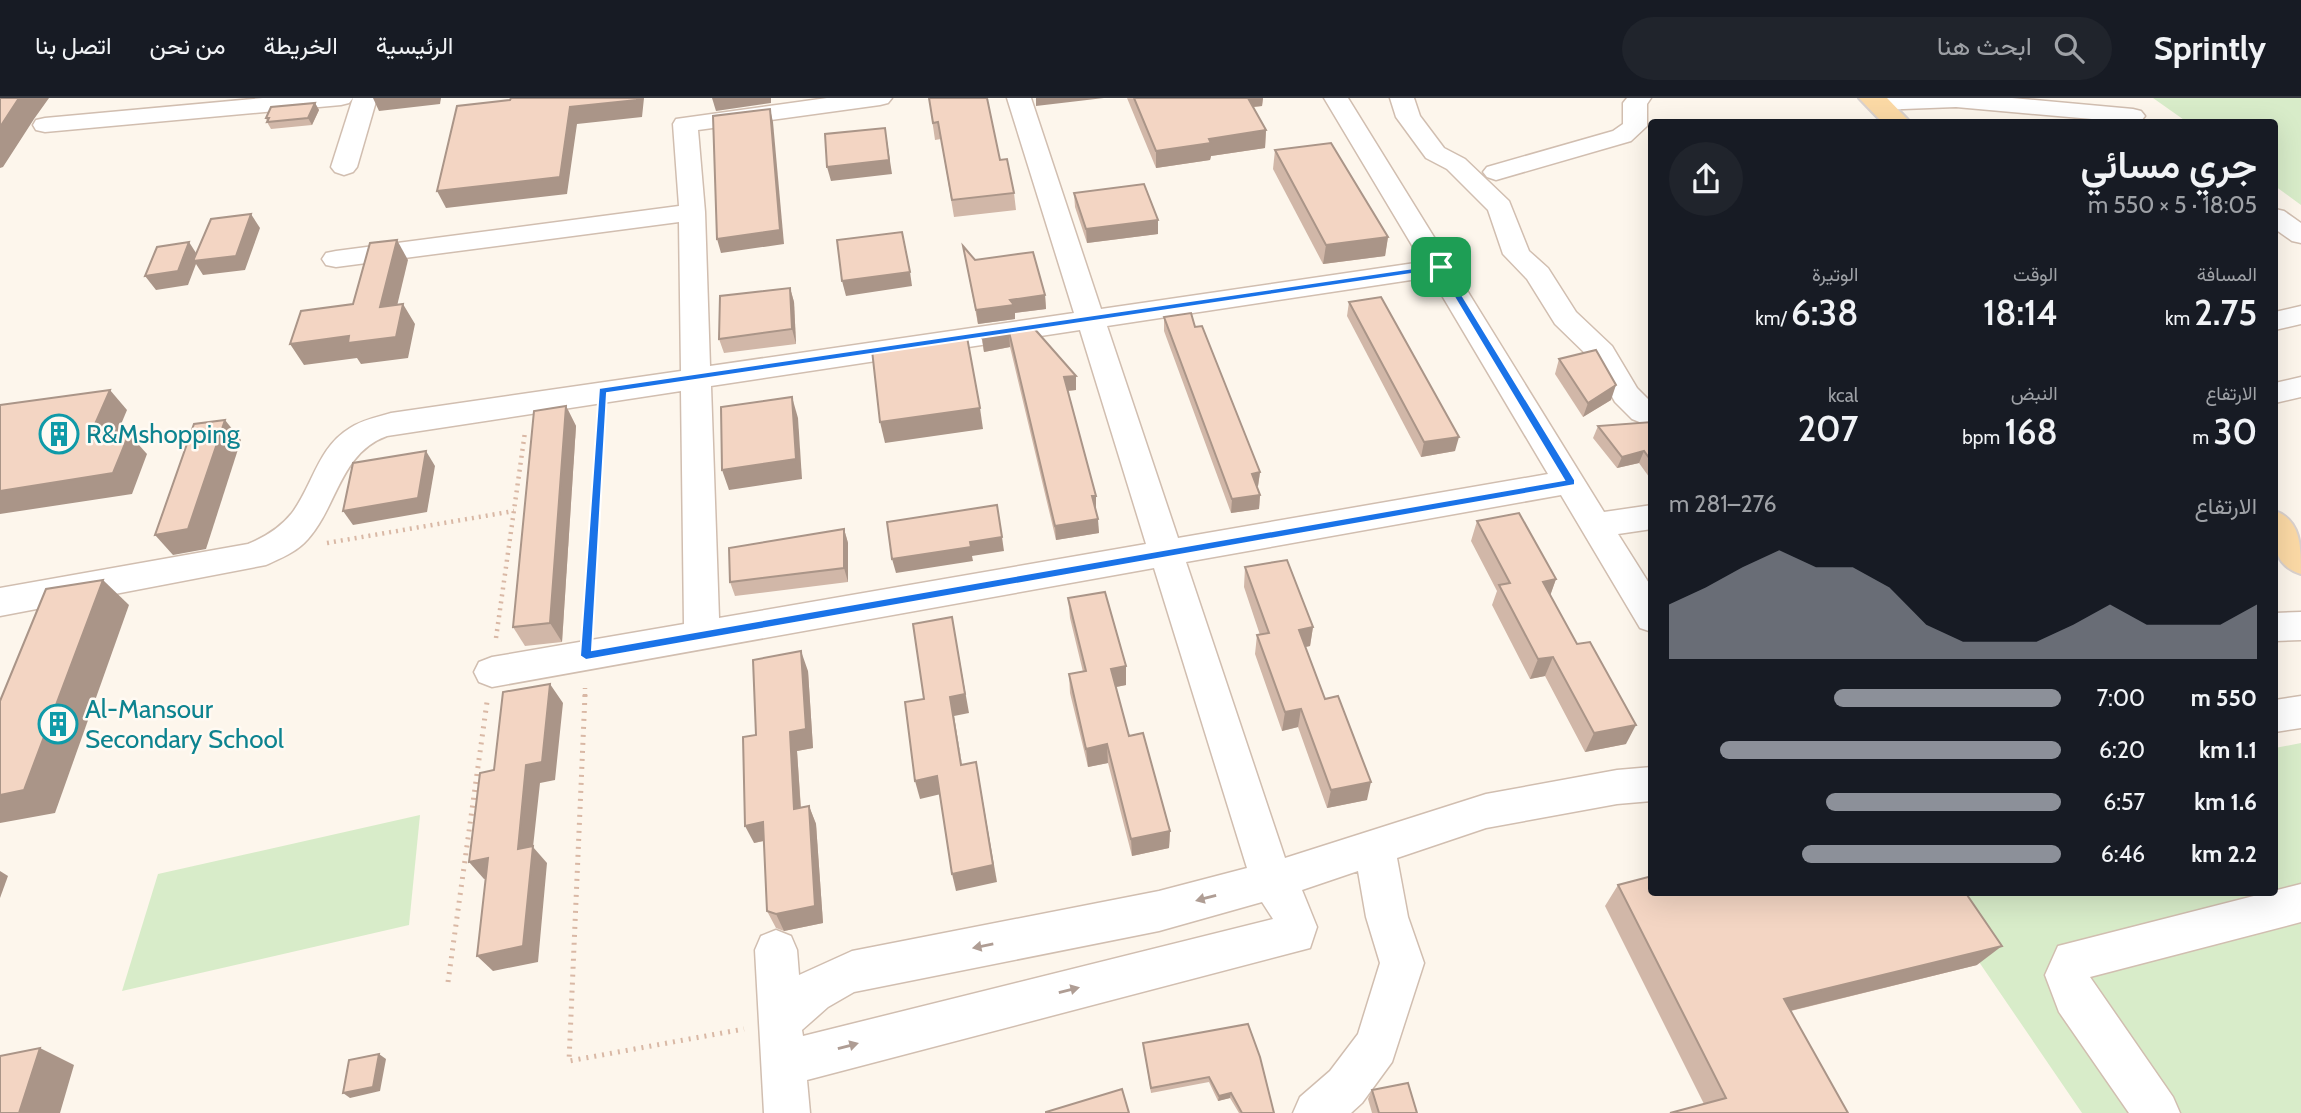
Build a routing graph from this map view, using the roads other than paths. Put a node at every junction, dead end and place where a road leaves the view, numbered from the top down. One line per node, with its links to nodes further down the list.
1 (341, 98): 13 (street)
2 (365, 98): 14 (street)
3 (880, 98): 10 (street)
4 (1020, 98): 22 (street)
5 (1336, 98): 20 (street)
6 (1402, 98): 27 (street)
7 (1639, 98): 15 (street)
8 (2112, 98): 12 (street)
9 (1874, 101): 11 (main road); 12 (street)
10 (684, 111): 16 (street)
11 (1894, 119)
12 (2138, 119)
13 (45, 125)
14 (344, 167)
15 (1496, 172)
16 (692, 212): 19 (street); 24 (street)
17 (2278, 218): 18 (street)
18 (2301, 234)
19 (336, 259)
20 (1441, 267): 22 (street); 28 (street)
21 (2301, 315): 23 (street)
22 (1089, 319): 24 (street); 32 (street)
23 (2278, 320)
24 (696, 376): 34 (street); 38 (street)
25 (2301, 387): 26 (street)
26 (2278, 392)
27 (1648, 415)
28 (1571, 482): 30 (street); 32 (street)
29 (1648, 518): 30 (street)
30 (1596, 525): 35 (street)
31 (2278, 528): 33 (main road)
32 (1165, 554): 38 (street); 44 (street)
33 (2301, 560)
34 (0, 601)
35 (1648, 611)
36 (2301, 626): 37 (street)
37 (2278, 627)
38 (702, 635): 39 (street)
39 (492, 672)
40 (2301, 712): 41 (street)
41 (2278, 716)
42 (1648, 784): 43 (street)
43 (1375, 849): 44 (street); 49 (street)
44 (1272, 881): 47 (street, one-way to 47); 47 (street, one-way to 44)
45 (2301, 903): 50 (street)
46 (776, 950): 47 (street)
47 (781, 1043): 48 (street)
48 (787, 1113)
49 (1316, 1113)
50 (2157, 1113)

